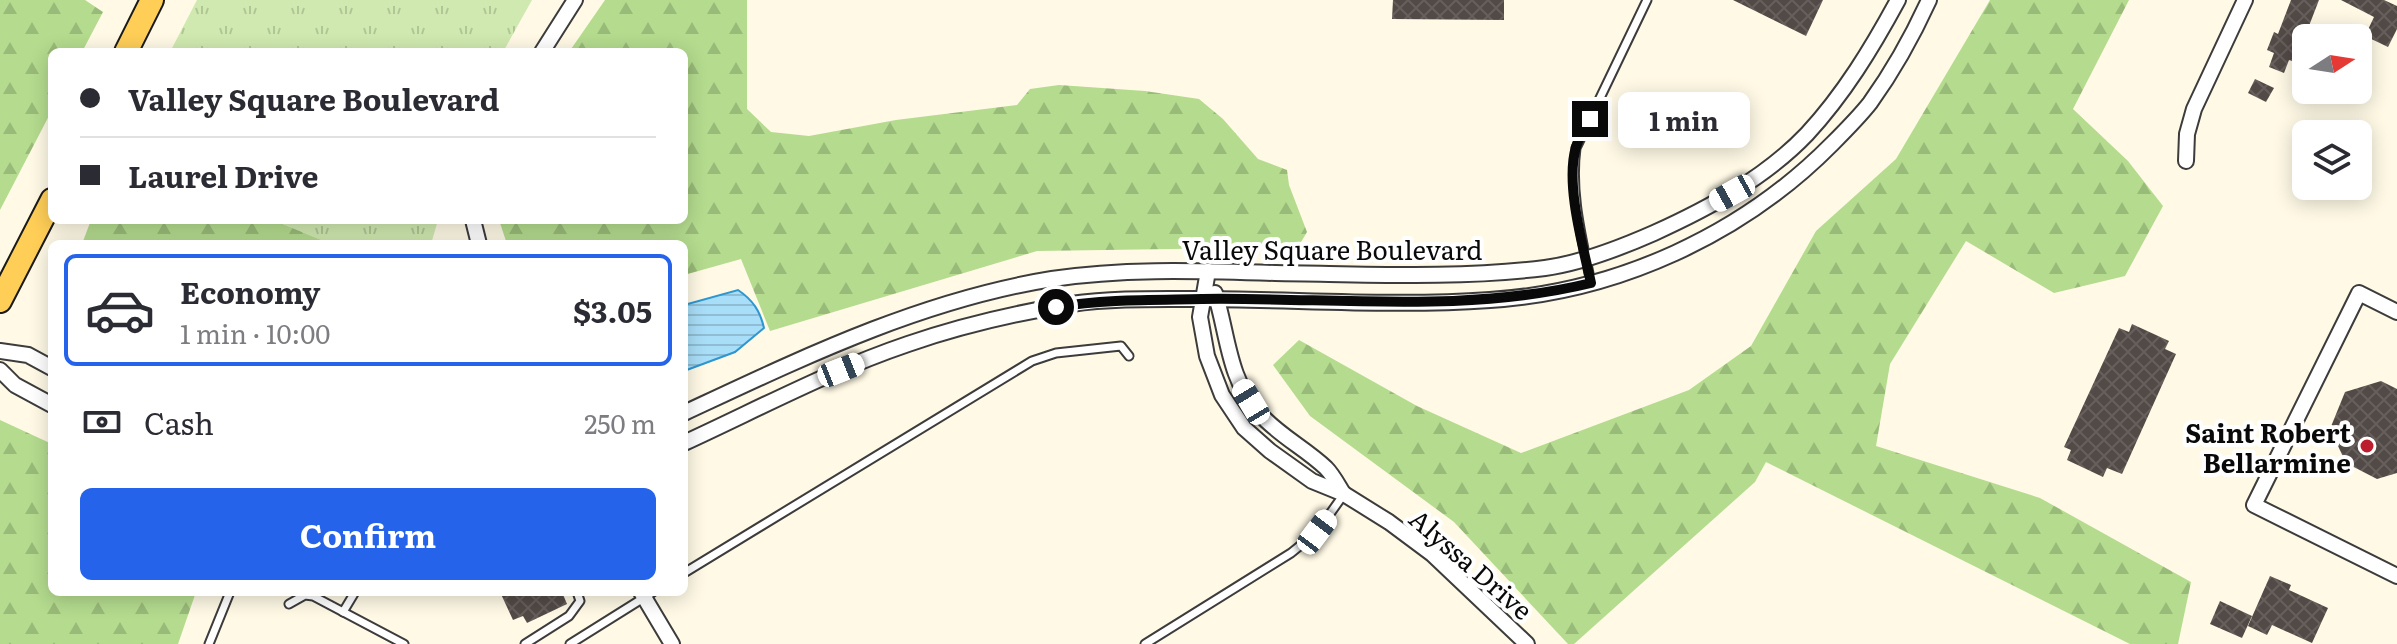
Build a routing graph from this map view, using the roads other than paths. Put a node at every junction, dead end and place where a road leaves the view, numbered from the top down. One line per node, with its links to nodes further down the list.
1 (152, 0): 7 (main road)
2 (1647, 0): 11 (lane)
3 (1898, 0): 11 (street, Valley Square Boulevard)
4 (1929, 0): 13 (street, Valley Square Boulevard)
5 (2245, 0): 9 (street)
6 (573, 1): 8 (street)
7 (128, 48)
8 (544, 48)
9 (2186, 161)
10 (48, 208): 15 (main road)
11 (1586, 258): 12 (street, Valley Square Boulevard); 13 (lane)
12 (1208, 271): 14 (street, Alyssa Drive); 22 (street, Valley Square Boulevard)
13 (1591, 283): 14 (street, Valley Square Boulevard)
14 (1210, 299): 23 (street, Valley Square Boulevard); 24 (street, Alyssa Drive); 24 (street, Alyssa Drive)
15 (0, 301)
16 (2397, 312): 26 (street)
17 (0, 351): 19 (street)
18 (1129, 356): 25 (lane)
19 (48, 366)
20 (0, 370): 21 (street)
21 (48, 403)
22 (688, 411)
23 (688, 441)
24 (1344, 494): 41 (lane); 42 (street, Alyssa Drive)
25 (688, 571)
26 (2397, 576)
27 (228, 596): 36 (lane)
28 (303, 596): 34 (lane)
29 (313, 596): 35 (lane)
30 (353, 596): 35 (lane)
31 (578, 596): 38 (lane)
32 (643, 596): 39 (lane)
33 (647, 596): 40 (street)
34 (289, 604)
35 (343, 612): 37 (lane)
36 (209, 644)
37 (404, 644)
38 (525, 644)
39 (570, 644)
40 (672, 644)
41 (1145, 644)
42 (1527, 644)

